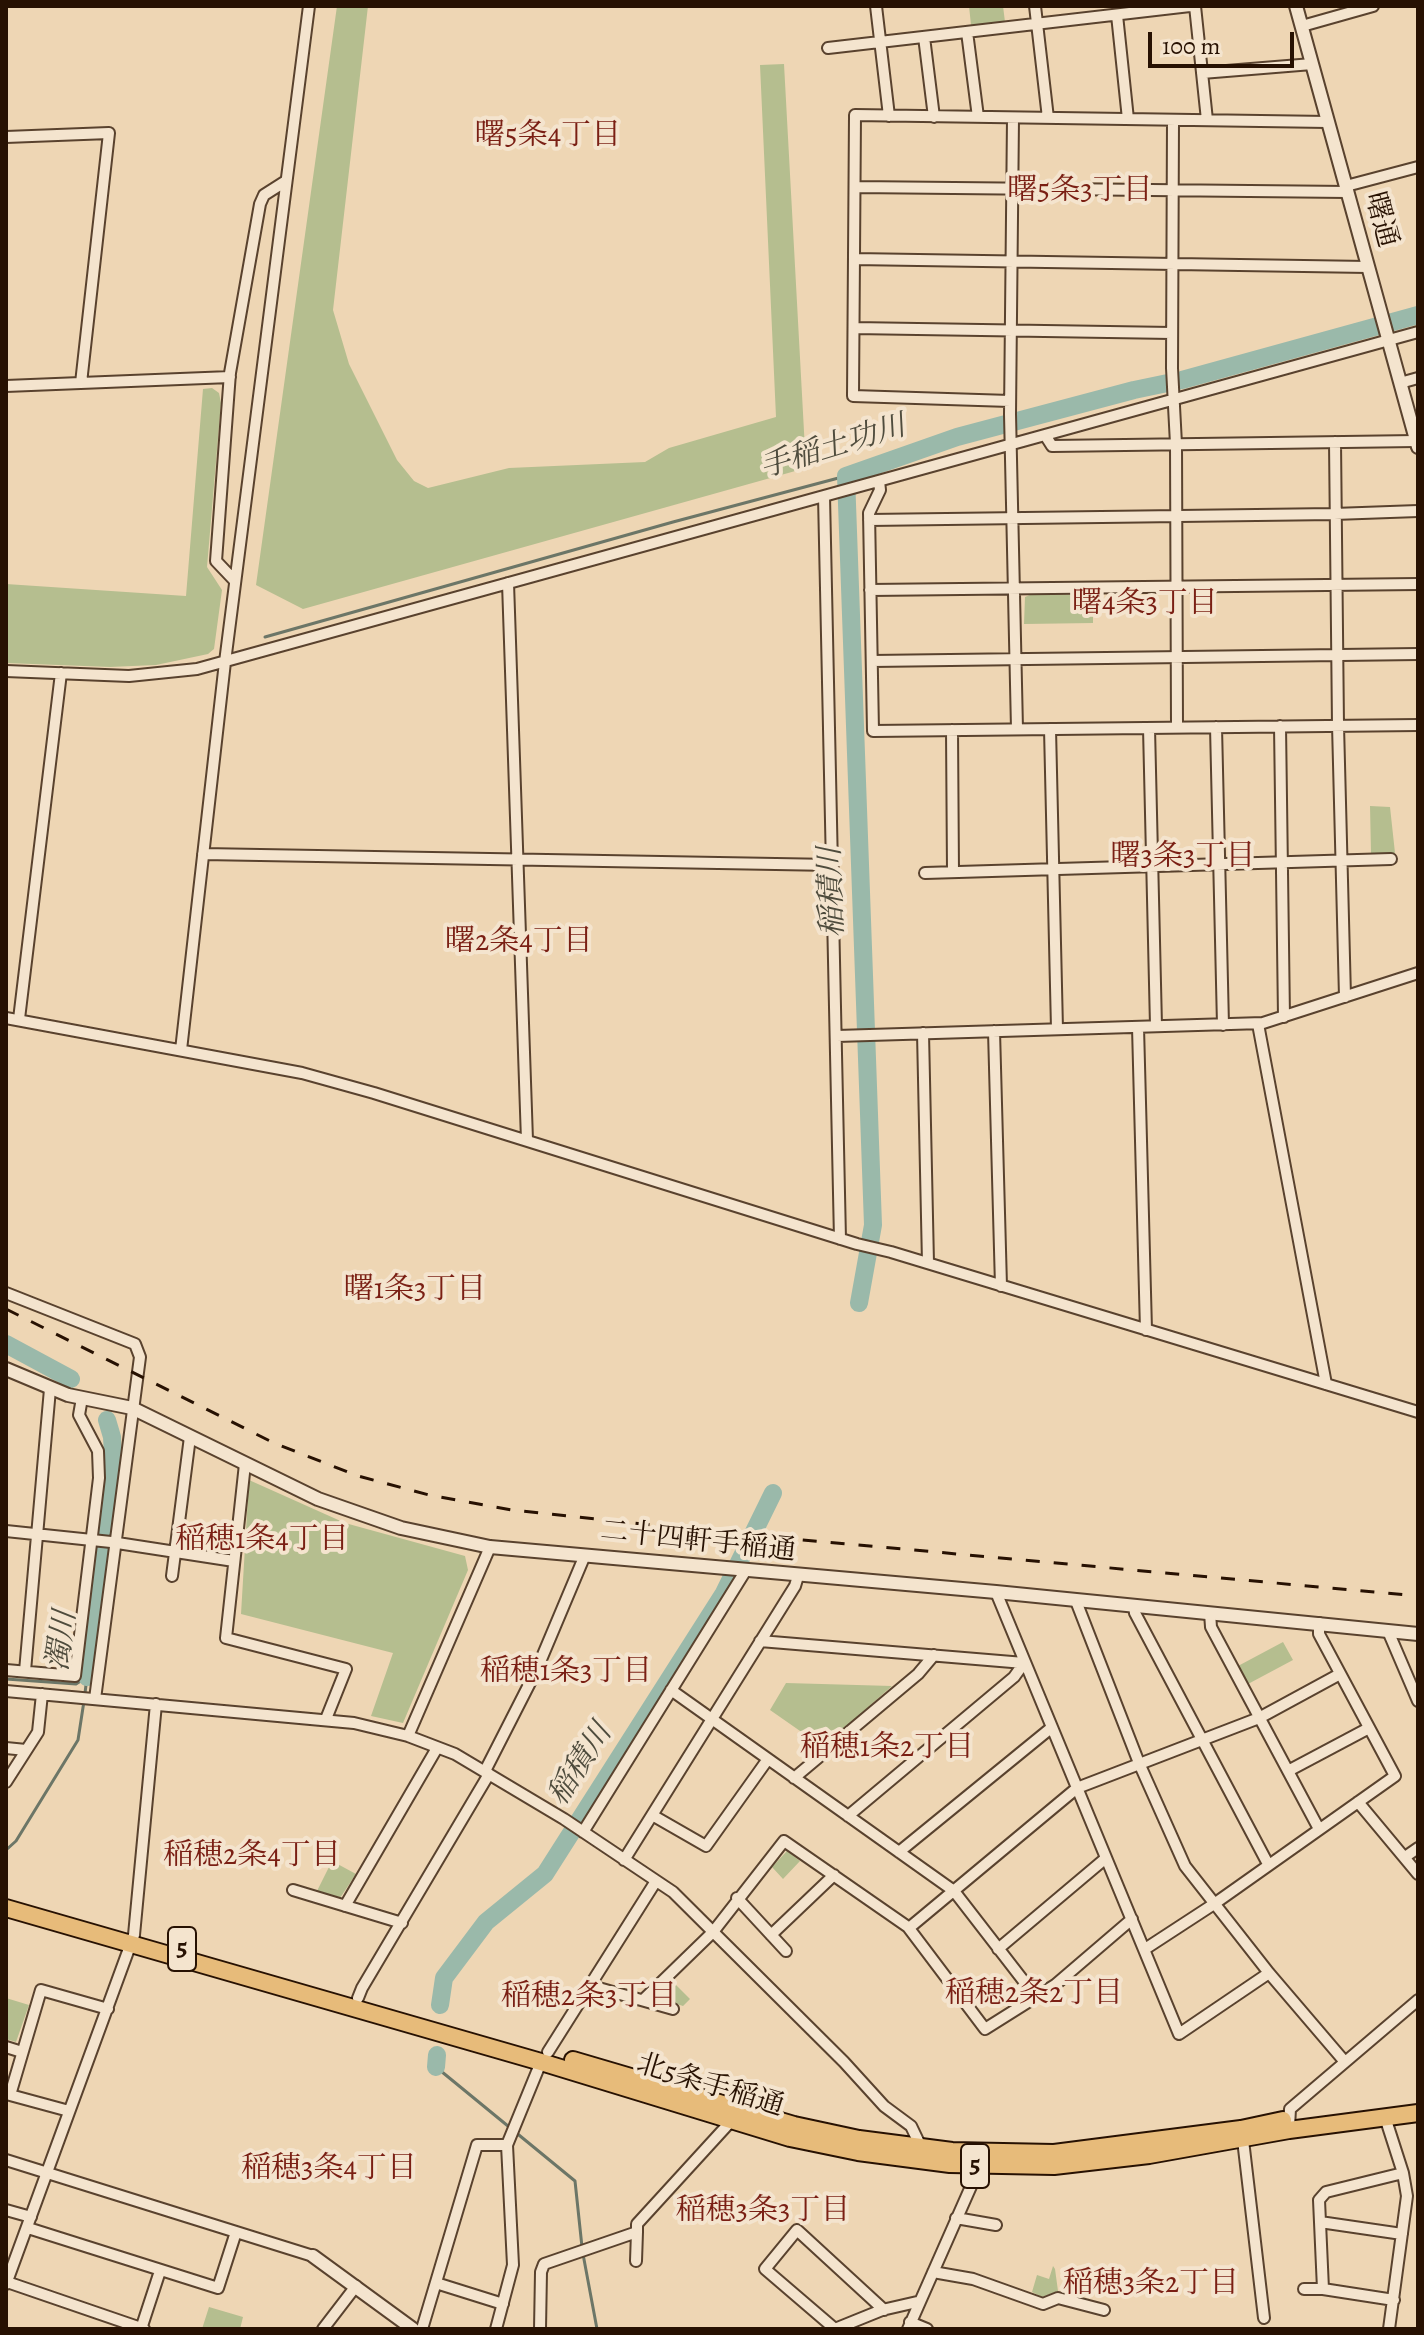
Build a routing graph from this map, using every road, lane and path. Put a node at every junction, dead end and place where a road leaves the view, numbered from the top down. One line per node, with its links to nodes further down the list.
1 (309, 6): 27 (street)
2 (876, 6): 12 (street)
3 (1035, 6): 8 (street)
4 (1193, 6): 7 (street); 15 (street)
5 (1296, 6): 9 (street, 曙通)
6 (1367, 7): 9 (street)
7 (1117, 15): 8 (street); 21 (street)
8 (1037, 24): 10 (street); 20 (street)
9 (1302, 26): 14 (street, 曙通)
10 (967, 32): 11 (street); 18 (street)
11 (924, 37): 12 (street); 17 (street)
12 (880, 42): 13 (street); 16 (street)
13 (828, 48)
14 (1312, 64): 15 (street); 24 (street, 曙通)
15 (1202, 73): 23 (street)
16 (889, 116): 17 (street); 28 (street)
17 (934, 117): 18 (street)
18 (978, 117): 19 (street)
19 (1013, 118): 20 (street); 29 (street)
20 (1048, 118): 21 (street)
21 (1128, 119): 22 (street)
22 (1173, 120): 23 (street); 31 (street)
23 (1207, 120): 24 (street)
24 (1328, 122): 30 (street, 曙通)
25 (6, 137): 43 (street)
26 (1418, 167): 30 (street)
27 (286, 181): 41 (street); 60 (street)
28 (855, 187): 29 (street); 32 (street)
29 (1013, 189): 31 (street); 33 (street)
30 (1347, 189): 31 (street); 35 (street, 曙通)
31 (1174, 190): 34 (street)
32 (854, 259): 33 (street); 36 (street)
33 (1012, 261): 34 (street); 37 (street)
34 (1173, 264): 35 (street); 39 (street)
35 (1368, 267): 40 (street, 曙通)
36 (854, 328): 37 (street); 47 (street)
37 (1011, 331): 39 (street); 47 (street)
38 (1418, 332): 40 (street)
39 (1172, 333): 46 (street)
40 (1387, 337): 44 (street, 曙通); 46 (street)
41 (230, 377): 43 (street); 60 (street)
42 (1418, 378): 44 (street)
43 (81, 383): 45 (street)
44 (1400, 383): 52 (street, 曙通)
45 (6, 386)
46 (1173, 395): 48 (street); 51 (street)
47 (1010, 401): 49 (street)
48 (1045, 435): 49 (street); 51 (street)
49 (1011, 440): 53 (street); 58 (street)
50 (1335, 442): 51 (street); 52 (street); 57 (street)
51 (1176, 444): 56 (street)
52 (1417, 444)
53 (879, 481): 54 (street); 59 (street)
54 (824, 496): 61 (street); 90 (street)
55 (1418, 511): 57 (street)
56 (1176, 514): 57 (street); 58 (street); 64 (street)
57 (1334, 514): 63 (street)
58 (1014, 517): 59 (street); 65 (street)
59 (869, 520): 66 (street)
60 (235, 581): 72 (street)
61 (508, 583): 72 (street); 86 (street)
62 (1418, 584): 63 (street)
63 (1336, 585): 64 (street); 68 (street)
64 (1176, 587): 65 (street); 69 (street)
65 (1015, 589): 66 (street); 70 (street)
66 (870, 590): 71 (street)
67 (1418, 654): 68 (street)
68 (1337, 655): 69 (street); 75 (street)
69 (1176, 657): 70 (street); 78 (street)
70 (1015, 659): 71 (street); 81 (street)
71 (872, 661): 83 (street)
72 (225, 662): 74 (street); 84 (street)
73 (6, 671): 74 (street)
74 (61, 673): 99 (street)
75 (1338, 725): 76 (street); 77 (street); 87 (street)
76 (1418, 725)
77 (1280, 726): 79 (street); 88 (street)
78 (1177, 727): 79 (street); 80 (street)
79 (1216, 727): 89 (street)
80 (1149, 728): 82 (street); 91 (street)
81 (1017, 729): 82 (street); 83 (street)
82 (1050, 729): 92 (street)
83 (952, 730): 93 (street)
84 (203, 854): 86 (street); 108 (street)
85 (1391, 859): 87 (street)
86 (516, 860): 90 (street); 109 (street)
87 (1341, 861): 88 (street); 96 (street)
88 (1282, 863): 89 (street); 97 (street)
89 (1219, 864): 91 (street); 101 (street)
90 (833, 865): 107 (street)
91 (1153, 866): 92 (street); 102 (street)
92 (1054, 869): 93 (street); 104 (street)
93 (953, 872): 94 (street)
94 (925, 873)
95 (1418, 973): 96 (street)
96 (1345, 997): 97 (street)
97 (1284, 1017): 100 (street)
98 (6, 1018): 99 (street)
99 (19, 1019): 108 (street)
100 (1258, 1024): 101 (street); 116 (street)
101 (1223, 1025): 102 (street)
102 (1156, 1026): 103 (street)
103 (1138, 1027): 104 (street); 114 (street)
104 (1057, 1029): 105 (street)
105 (994, 1031): 106 (street); 112 (street)
106 (923, 1033): 107 (street); 111 (street)
107 (837, 1036): 110 (street)
108 (181, 1050): 109 (street)
109 (527, 1140): 110 (street)
110 (840, 1239): 111 (street)
111 (928, 1263): 112 (street)
112 (1001, 1286): 114 (street)
113 (6, 1293): 119 (street)
114 (1146, 1330): 116 (street)
115 (6, 1369): 117 (street, 二十四軒手稲通)
116 (1326, 1384): 120 (street)
117 (50, 1389): 118 (street, 二十四軒手稲通); 124 (street)
118 (82, 1398): 119 (street, 二十四軒手稲通); 125 (street)
119 (132, 1408): 121 (street, 二十四軒手稲通); 126 (street)
120 (1418, 1412)
121 (190, 1437): 122 (street, 二十四軒手稲通); 128 (street)
122 (245, 1464): 127 (street, 二十四軒手稲通); 130 (street)
123 (6, 1531): 124 (street)
124 (37, 1534): 125 (street); 145 (street)
125 (94, 1540): 126 (street); 145 (street)
126 (113, 1542): 128 (street); 150 (street)
127 (490, 1547): 129 (street, 二十四軒手稲通); 158 (street)
128 (174, 1551): 130 (street); 132 (street)
129 (585, 1555): 131 (street, 二十四軒手稲通); 166 (street)
130 (234, 1561): 154 (street)
131 (743, 1569): 133 (street, 二十四軒手稲通); 147 (street)
132 (172, 1576)
133 (798, 1576): 134 (street, 二十四軒手稲通); 141 (street)
134 (996, 1592): 135 (street, 二十四軒手稲通); 143 (street)
135 (1076, 1601): 136 (street, 二十四軒手稲通); 164 (street)
136 (1134, 1606): 137 (street, 二十四軒手稲通); 159 (street)
137 (1210, 1613): 138 (street, 二十四軒手稲通); 153 (street)
138 (1319, 1623): 139 (street, 二十四軒手稲通); 146 (street)
139 (1388, 1631): 140 (street, 二十四軒手稲通); 151 (street)
140 (1418, 1634)
141 (760, 1641): 142 (street); 155 (street)
142 (934, 1655): 143 (street); 167 (street)
143 (1024, 1663): 156 (street); 172 (street)
144 (6, 1670): 145 (street)
145 (25, 1671)
146 (1340, 1674): 153 (street); 157 (street)
147 (671, 1690): 155 (street); 174 (street)
148 (6, 1691): 149 (street)
149 (42, 1694): 150 (street); 162 (street)
150 (92, 1698): 152 (street)
151 (1418, 1701)
152 (156, 1704): 154 (street); 196 (street)
153 (1259, 1718): 159 (street); 165 (street)
154 (326, 1719): 158 (street)
155 (711, 1719): 163 (street); 171 (street)
156 (1051, 1728): 169 (street); 176 (street)
157 (1369, 1728): 165 (street); 170 (street)
158 (408, 1736): 161 (street)
159 (1202, 1739): 164 (street); 180 (street)
160 (6, 1748): 162 (street)
161 (437, 1748): 166 (street); 189 (street)
162 (26, 1750): 168 (street)
163 (768, 1759): 167 (street); 171 (street)
164 (1139, 1763): 169 (street); 188 (street)
165 (1288, 1771): 173 (street)
166 (487, 1772): 174 (street); 192 (street)
167 (794, 1778): 172 (street)
168 (6, 1782)
169 (1077, 1788): 178 (street); 185 (street)
170 (1358, 1802): 173 (street); 177 (street)
171 (652, 1815): 179 (street)
172 (848, 1816): 176 (street)
173 (1319, 1829): 180 (street)
174 (581, 1831): 179 (street)
175 (1418, 1848): 177 (street)
176 (899, 1852): 185 (street)
177 (1405, 1857): 181 (street)
178 (1106, 1858): 191 (street); 197 (street)
179 (624, 1860): 183 (street)
180 (1268, 1864): 188 (street)
181 (1418, 1874)
182 (834, 1875): 187 (street); 193 (street); 195 (street)
183 (656, 1881): 194 (street); 201 (street)
184 (293, 1890): 189 (street)
185 (954, 1891): 193 (street); 197 (street)
186 (6, 1898): 196 (highway, 北5条手稲通 / 5)
187 (737, 1898): 194 (street); 195 (street)
188 (1214, 1904): 198 (street); 200 (street)
189 (345, 1906): 192 (street)
190 (6, 1908): 196 (highway, 北5条手稲通 / 5)
191 (1132, 1919): 198 (street); 202 (street)
192 (402, 1923): 203 (street)
193 (909, 1928): 202 (street)
194 (713, 1932): 204 (street); 220 (street)
195 (771, 1935): 199 (street)
196 (133, 1940): 203 (highway, 北5条手稲通 / 5); 206 (street); 210 (highway, 北5条手稲通 / 5)
197 (998, 1949): 202 (street)
198 (1145, 1949): 200 (street)
199 (786, 1951)
200 (1269, 1973): 211 (street)
201 (588, 1985): 204 (street); 210 (street)
202 (1036, 1997)
203 (358, 1998): 210 (highway, 北5条手稲通 / 5)
204 (643, 2000): 207 (street)
205 (1418, 2000): 211 (street)
206 (108, 2009): 209 (street); 213 (street)
207 (673, 2009)
208 (6, 2047): 209 (street)
209 (22, 2052): 213 (street)
210 (544, 2057): 215 (highway, 北5条手稲通 / 5); 219 (street)
211 (1345, 2062): 217 (street)
212 (1418, 2101): 217 (highway, 北5条手稲通 / 5)
213 (69, 2111): 223 (street)
214 (1418, 2113): 216 (highway, 北5条手稲通 / 5)
215 (734, 2115): 220 (highway, 北5条手稲通 / 5); 222 (highway, 北5条手稲通 / 5); 231 (street)
216 (1385, 2117): 217 (highway, 北5条手稲通 / 5); 224 (street)
217 (1289, 2125): 218 (highway, 北5条手稲通 / 5); 220 (highway, 北5条手稲通 / 5)
218 (1243, 2140): 222 (highway, 北5条手稲通 / 5); 248 (street)
219 (508, 2142): 239 (street); 245 (street)
220 (921, 2147)
221 (6, 2160): 223 (street)
222 (980, 2166): 226 (street)
223 (46, 2172): 227 (street); 230 (street)
224 (1403, 2173): 228 (street); 232 (street)
225 (6, 2210): 227 (street)
226 (956, 2218): 229 (street); 237 (street)
227 (29, 2222): 235 (street); 236 (street)
228 (1320, 2222): 232 (street); 242 (street)
229 (996, 2225)
230 (236, 2232): 233 (street); 236 (street)
231 (637, 2232): 234 (street); 255 (street)
232 (1402, 2234): 243 (street)
233 (313, 2256): 240 (street)
234 (636, 2261)
235 (9, 2266): 238 (street)
236 (160, 2271): 250 (street)
237 (933, 2272): 244 (street); 247 (street)
238 (6, 2283): 250 (street)
239 (436, 2283): 245 (street); 253 (street)
240 (356, 2286): 251 (street); 252 (street)
241 (1304, 2289): 242 (street)
242 (1323, 2289): 243 (street)
243 (1394, 2300): 258 (street)
244 (917, 2302): 246 (street); 249 (street)
245 (503, 2304): 254 (street)
246 (884, 2310): 256 (street); 256 (street)
247 (1104, 2310)
248 (1264, 2318)
249 (909, 2326): 257 (street)
250 (143, 2329)
251 (323, 2329)
252 (413, 2329)
253 (422, 2329)
254 (496, 2329)
255 (540, 2329)
256 (835, 2329)
257 (927, 2329)
258 (1389, 2329)

